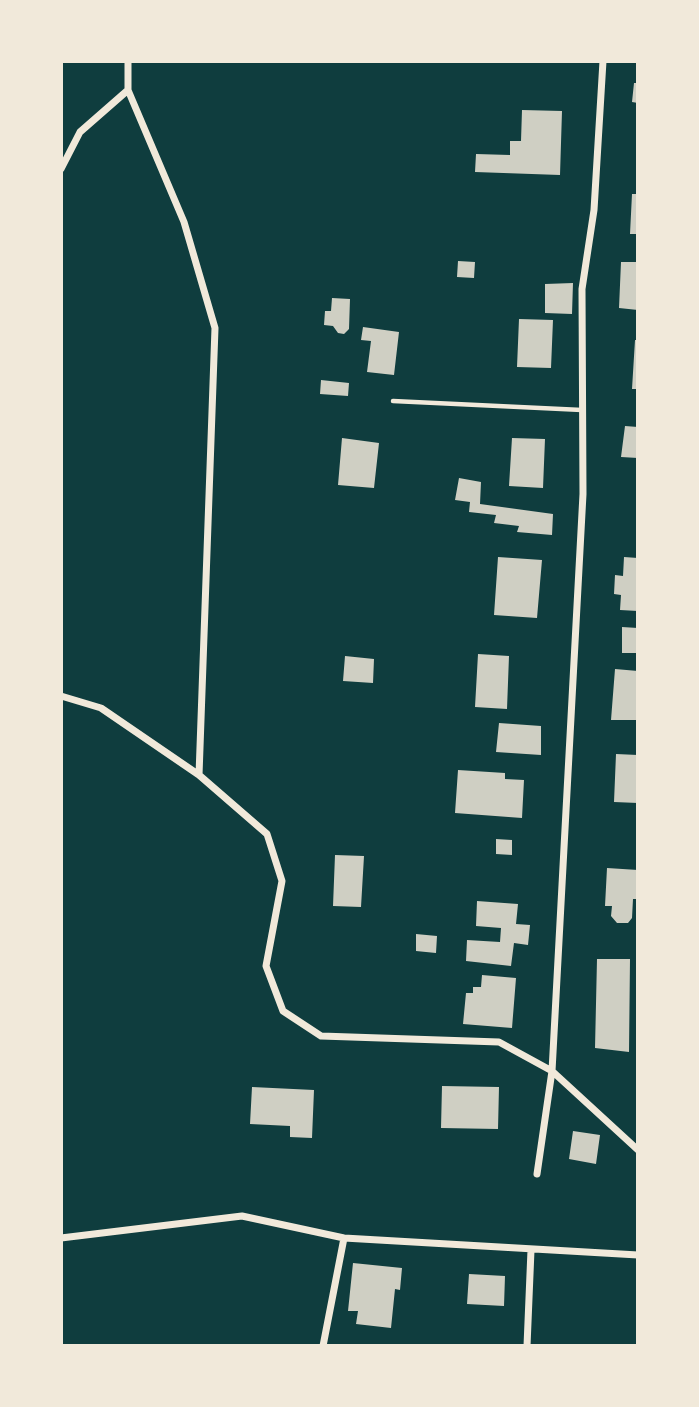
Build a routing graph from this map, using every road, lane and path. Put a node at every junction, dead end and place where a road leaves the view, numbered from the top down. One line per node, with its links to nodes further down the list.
1 (128, 61): 3 (street)
2 (603, 61): 6 (street)
3 (128, 90): 4 (street); 8 (street)
4 (61, 169)
5 (393, 401): 6 (lane)
6 (582, 410): 9 (street)
7 (61, 696): 8 (street)
8 (199, 775): 9 (street)
9 (552, 1071): 10 (street); 11 (street)
10 (638, 1150)
11 (537, 1174)
12 (61, 1238): 13 (street)
13 (344, 1238): 14 (street); 16 (street)
14 (531, 1250): 15 (street); 17 (street)
15 (638, 1255)
16 (323, 1346)
17 (527, 1346)

